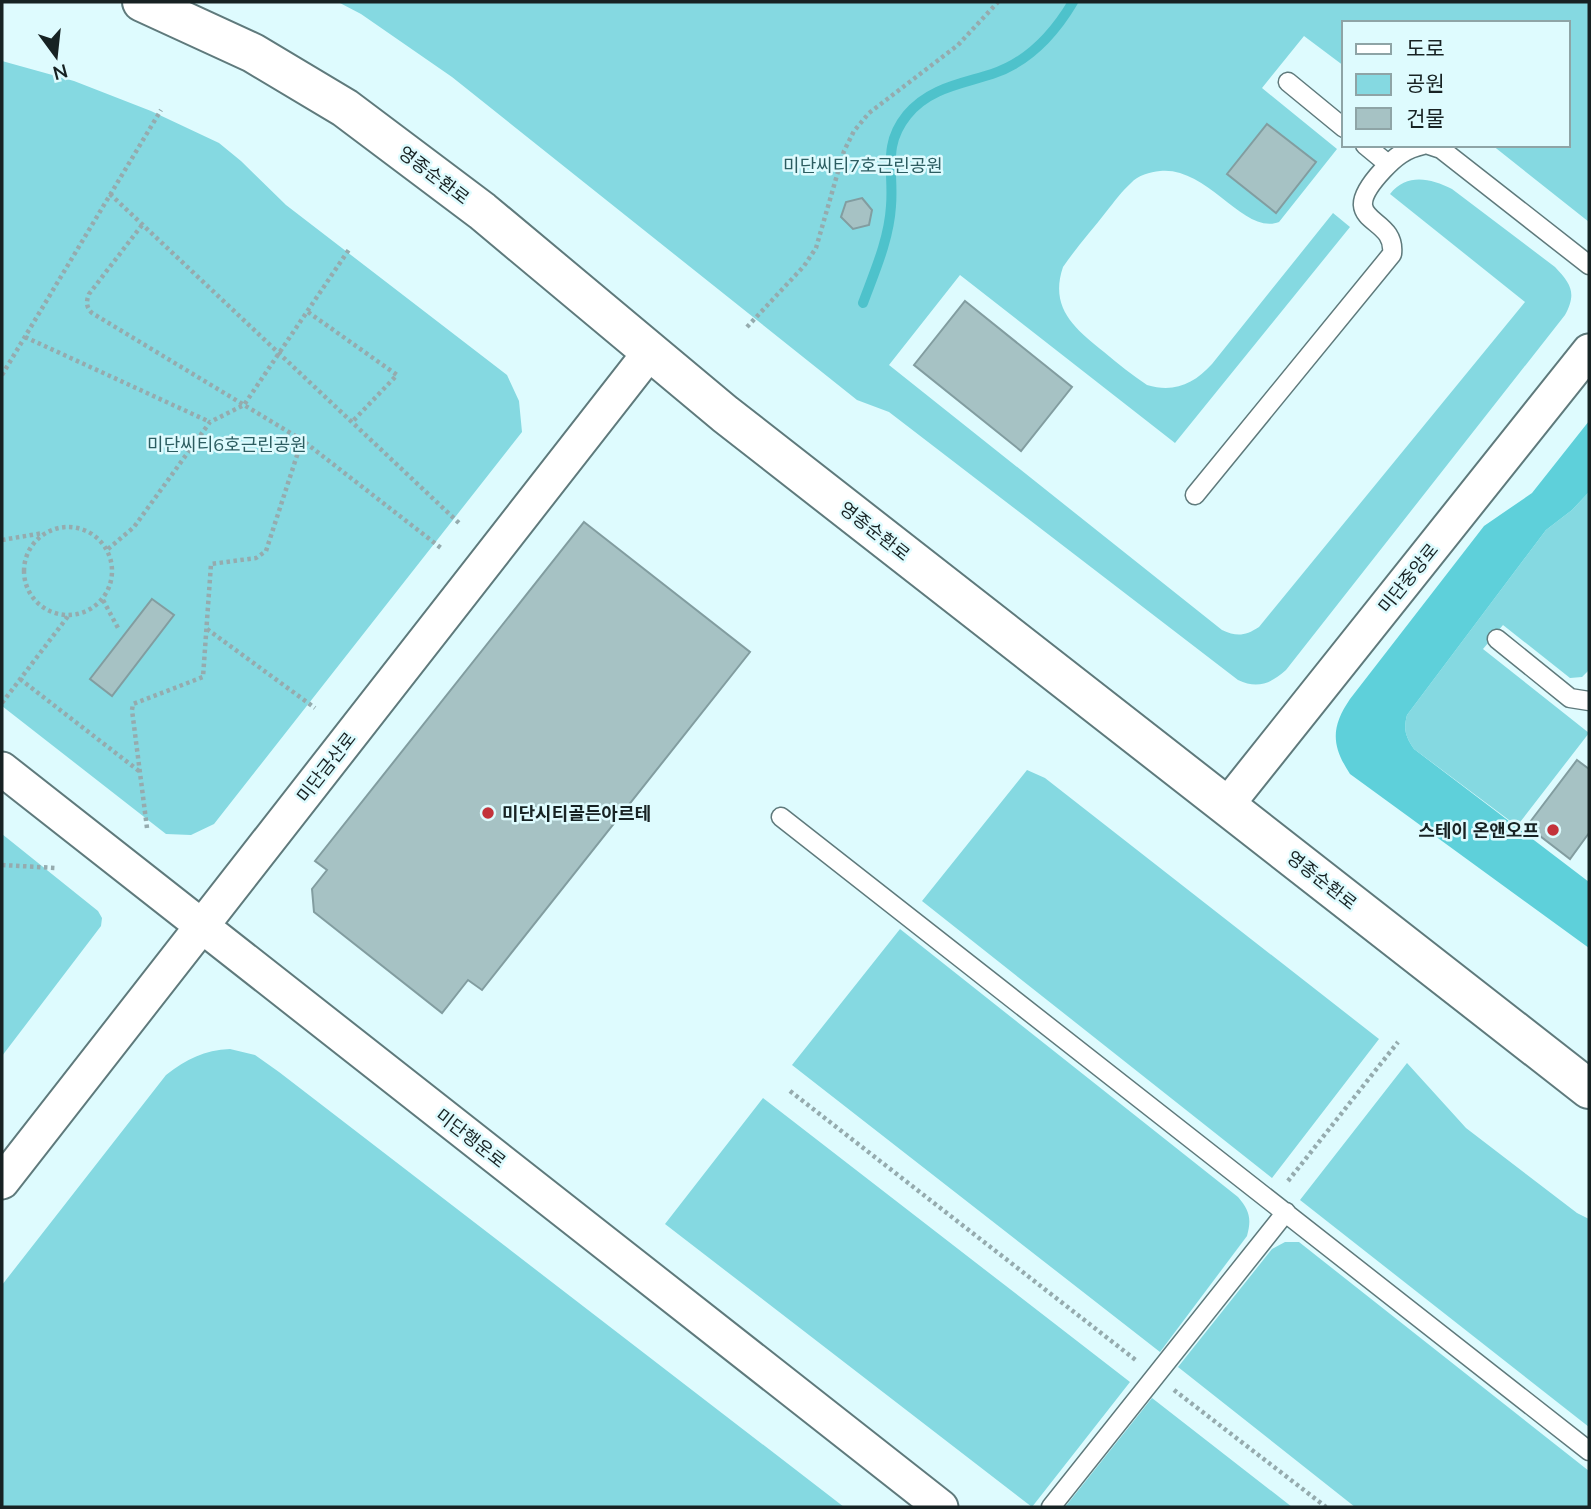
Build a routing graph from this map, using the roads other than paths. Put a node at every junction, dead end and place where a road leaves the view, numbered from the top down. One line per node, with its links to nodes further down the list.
1 (142, 2): 10 (main road, 영종순환로)
2 (1288, 82): 3 (lane)
3 (1342, 126)
4 (1367, 147): 7 (lane)
5 (1413, 147): 7 (lane)
6 (1434, 147): 8 (lane)
7 (1388, 164): 11 (lane)
8 (1589, 265)
9 (1589, 351): 15 (street, 미단중앙로)
10 (650, 352): 15 (main road, 영종순환로); 17 (street, 미단금산로)
11 (1195, 495)
12 (1497, 639): 13 (lane)
13 (1589, 701)
14 (2, 769): 17 (street, 미단행운로)
15 (1227, 805): 18 (main road, 영종순환로)
16 (781, 817): 20 (lane)
17 (201, 927): 19 (street, 미단금산로); 22 (street, 미단행운로)
18 (1589, 1089)
19 (2, 1182)
20 (1279, 1207): 21 (lane); 23 (lane)
21 (1589, 1451)
22 (941, 1507)
23 (1051, 1507)

